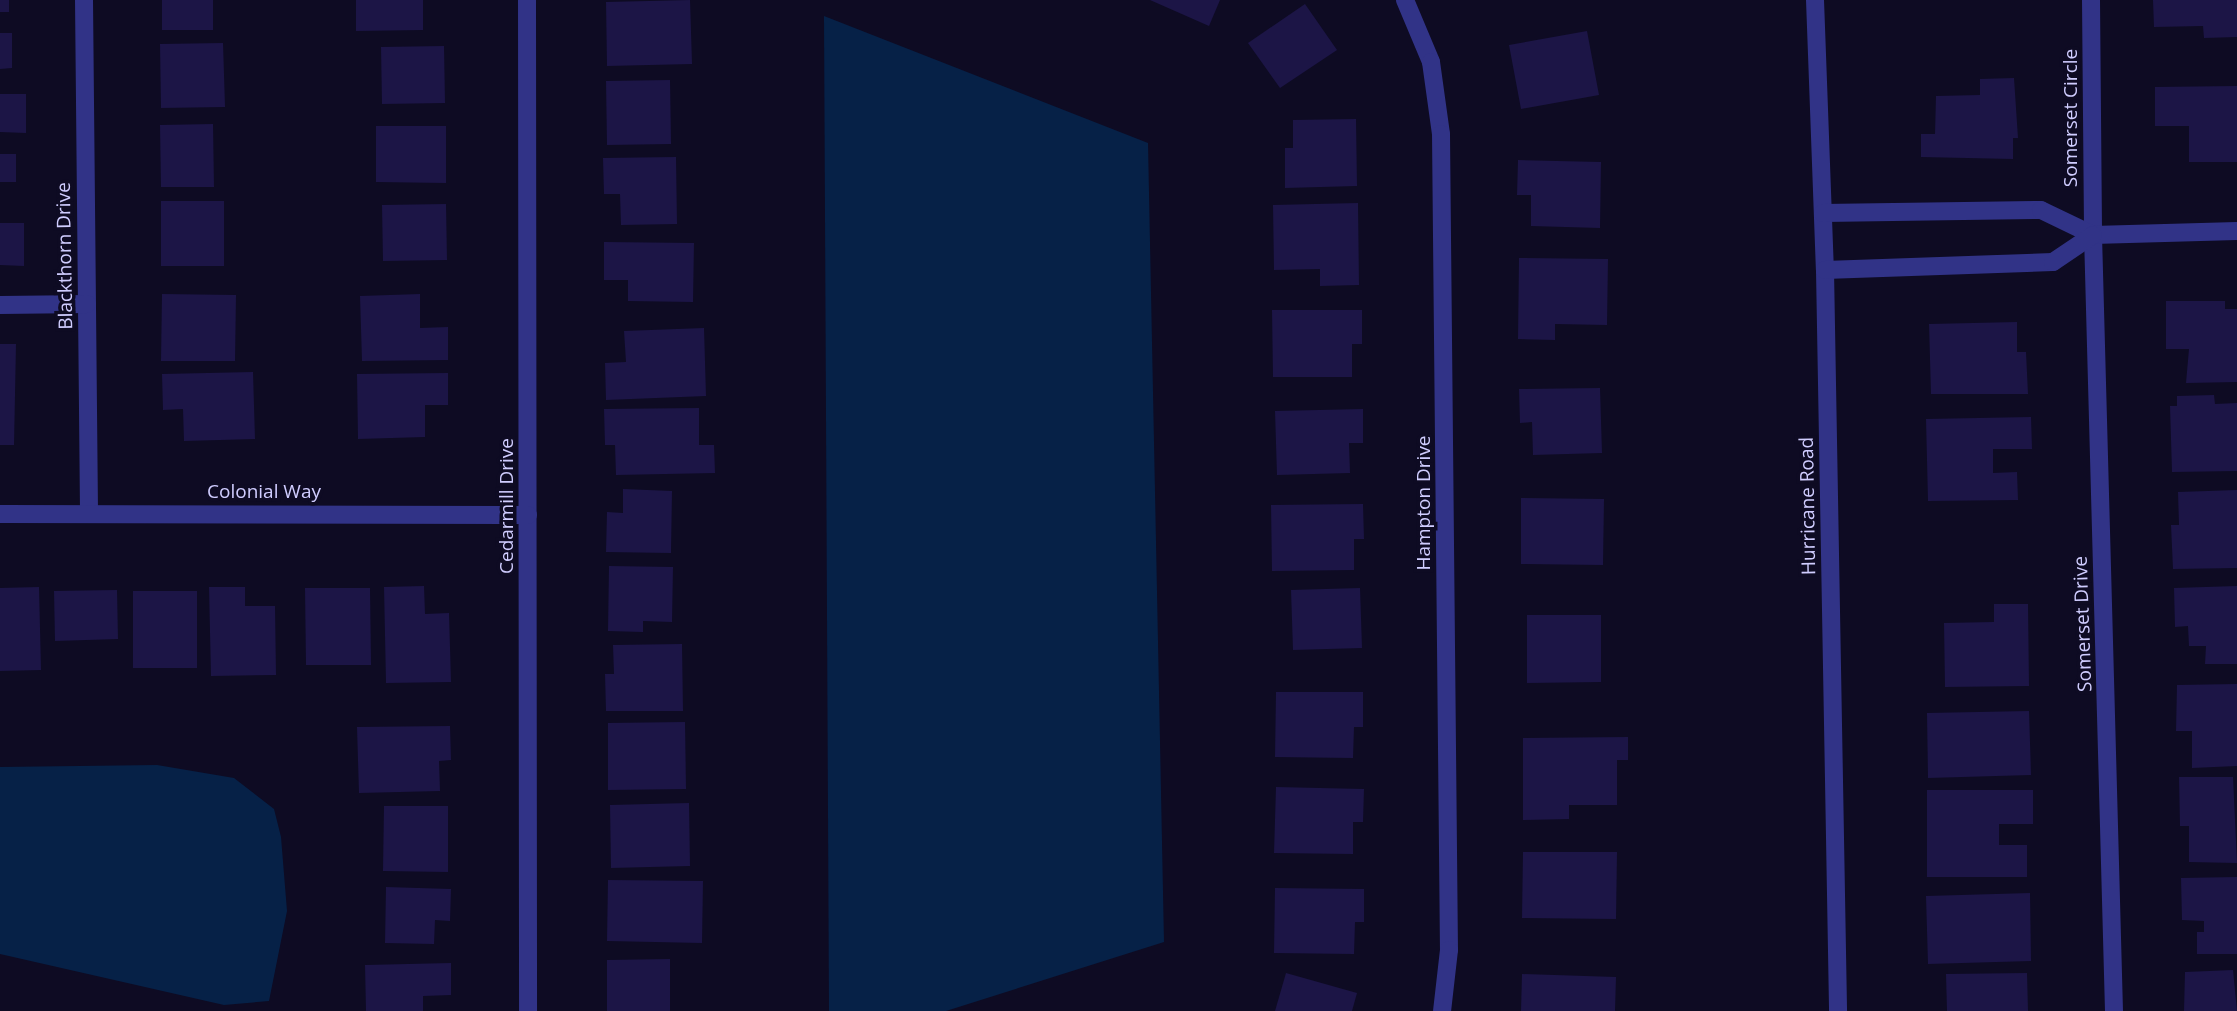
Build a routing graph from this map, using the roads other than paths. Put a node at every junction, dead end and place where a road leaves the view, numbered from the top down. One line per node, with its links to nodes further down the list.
1 (84, 0): 11 (street, Blackthorn Drive)
2 (527, 0): 14 (street, Cedarmill Drive)
3 (1405, 0): 16 (street, Hampton Drive)
4 (1815, 0): 6 (street, Hurricane Road)
5 (2091, 0): 8 (street, Somerset Circle)
6 (1824, 213): 8 (street); 9 (street, Hurricane Road)
7 (2237, 231): 8 (street)
8 (2093, 236): 9 (street); 18 (street, Somerset Drive)
9 (1825, 270): 17 (street, Hurricane Road)
10 (0, 304): 11 (street)
11 (87, 304): 12 (street, Blackthorn Drive)
12 (89, 512): 13 (street, Colonial Way); 14 (street, Colonial Way)
13 (0, 514)
14 (528, 515): 15 (street, Cedarmill Drive)
15 (528, 1011)
16 (1442, 1011)
17 (1838, 1011)
18 (2114, 1011)

